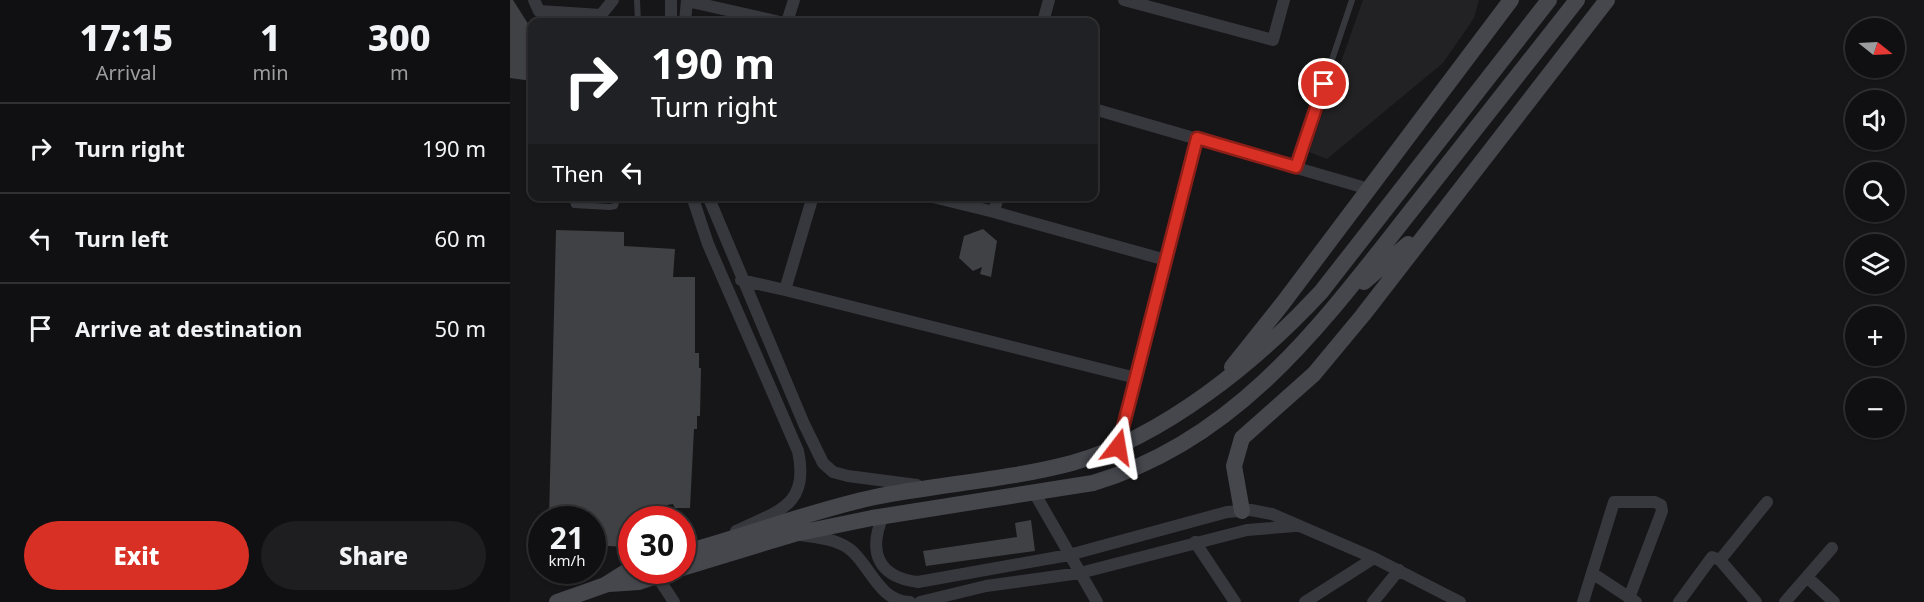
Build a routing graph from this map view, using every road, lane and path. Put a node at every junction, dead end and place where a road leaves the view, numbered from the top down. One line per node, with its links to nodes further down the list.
1 (534, 0): 2 (street)
2 (613, 0)
3 (637, 0): 16 (lane)
4 (671, 0): 17 (street)
5 (687, 0): 18 (street); 19 (street)
6 (794, 0): 20 (street)
7 (1048, 0): 21 (street)
8 (1124, 0): 15 (street)
9 (1284, 0): 15 (street)
10 (1352, 0): 24 (lane)
11 (1511, 0): 25 (main road)
12 (1549, 0): 40 (main road)
13 (1577, 0): 38 (main road)
14 (1607, 0): 34 (main road)
15 (1170, 6)
16 (638, 18)
17 (671, 18)
18 (685, 18)
19 (763, 18)
20 (788, 18)
21 (1044, 18)
22 (1098, 110): 23 (street)
23 (1197, 138): 24 (street); 35 (street)
24 (1296, 167): 25 (street)
25 (1368, 189): 40 (main road)
26 (573, 201): 27 (lane)
27 (616, 201)
28 (694, 201): 51 (street)
29 (710, 201): 36 (street)
30 (812, 201): 37 (street)
31 (949, 201): 33 (street)
32 (997, 201): 33 (street)
33 (994, 212): 35 (street)
34 (1437, 219): 38 (main road); 45 (main road)
35 (1166, 260): 39 (street)
36 (741, 280): 37 (street); 42 (street)
37 (785, 290): 39 (street)
38 (1334, 308): 43 (main road)
39 (1136, 378): 41 (street)
40 (1216, 386): 41 (main road)
41 (1118, 447): 42 (main road)
42 (951, 487): 52 (main road)
43 (1035, 494): 46 (main road); 53 (street)
44 (1767, 502): 55 (street)
45 (1242, 511): 47 (street); 53 (street)
46 (883, 516): 48 (main road); 53 (street)
47 (1296, 526): 49 (street); 54 (street)
48 (794, 534): 56 (main road); 68 (street)
49 (1195, 542): 58 (street); 71 (street)
50 (1832, 548): 61 (street)
51 (696, 549)
52 (696, 550)
53 (1069, 555): 58 (street)
54 (1374, 558): 57 (street); 72 (street)
55 (1720, 560): 76 (street); 77 (street)
56 (696, 563)
57 (1399, 570): 73 (street); 74 (street)
58 (1080, 573): 69 (street); 70 (street)
59 (1592, 573): 65 (street); 65 (street); 75 (street)
60 (618, 577): 64 (main road)
61 (1807, 577): 78 (street); 79 (street)
62 (618, 584): 64 (main road)
63 (662, 584): 67 (street)
64 (605, 585): 66 (main road)
65 (1633, 600)
66 (557, 602)
67 (674, 602)
68 (910, 602)
69 (920, 602)
70 (1097, 602)
71 (1235, 602)
72 (1305, 602)
73 (1373, 602)
74 (1460, 602)
75 (1583, 602)
76 (1679, 602)
77 (1756, 602)
78 (1785, 602)
79 (1834, 602)

